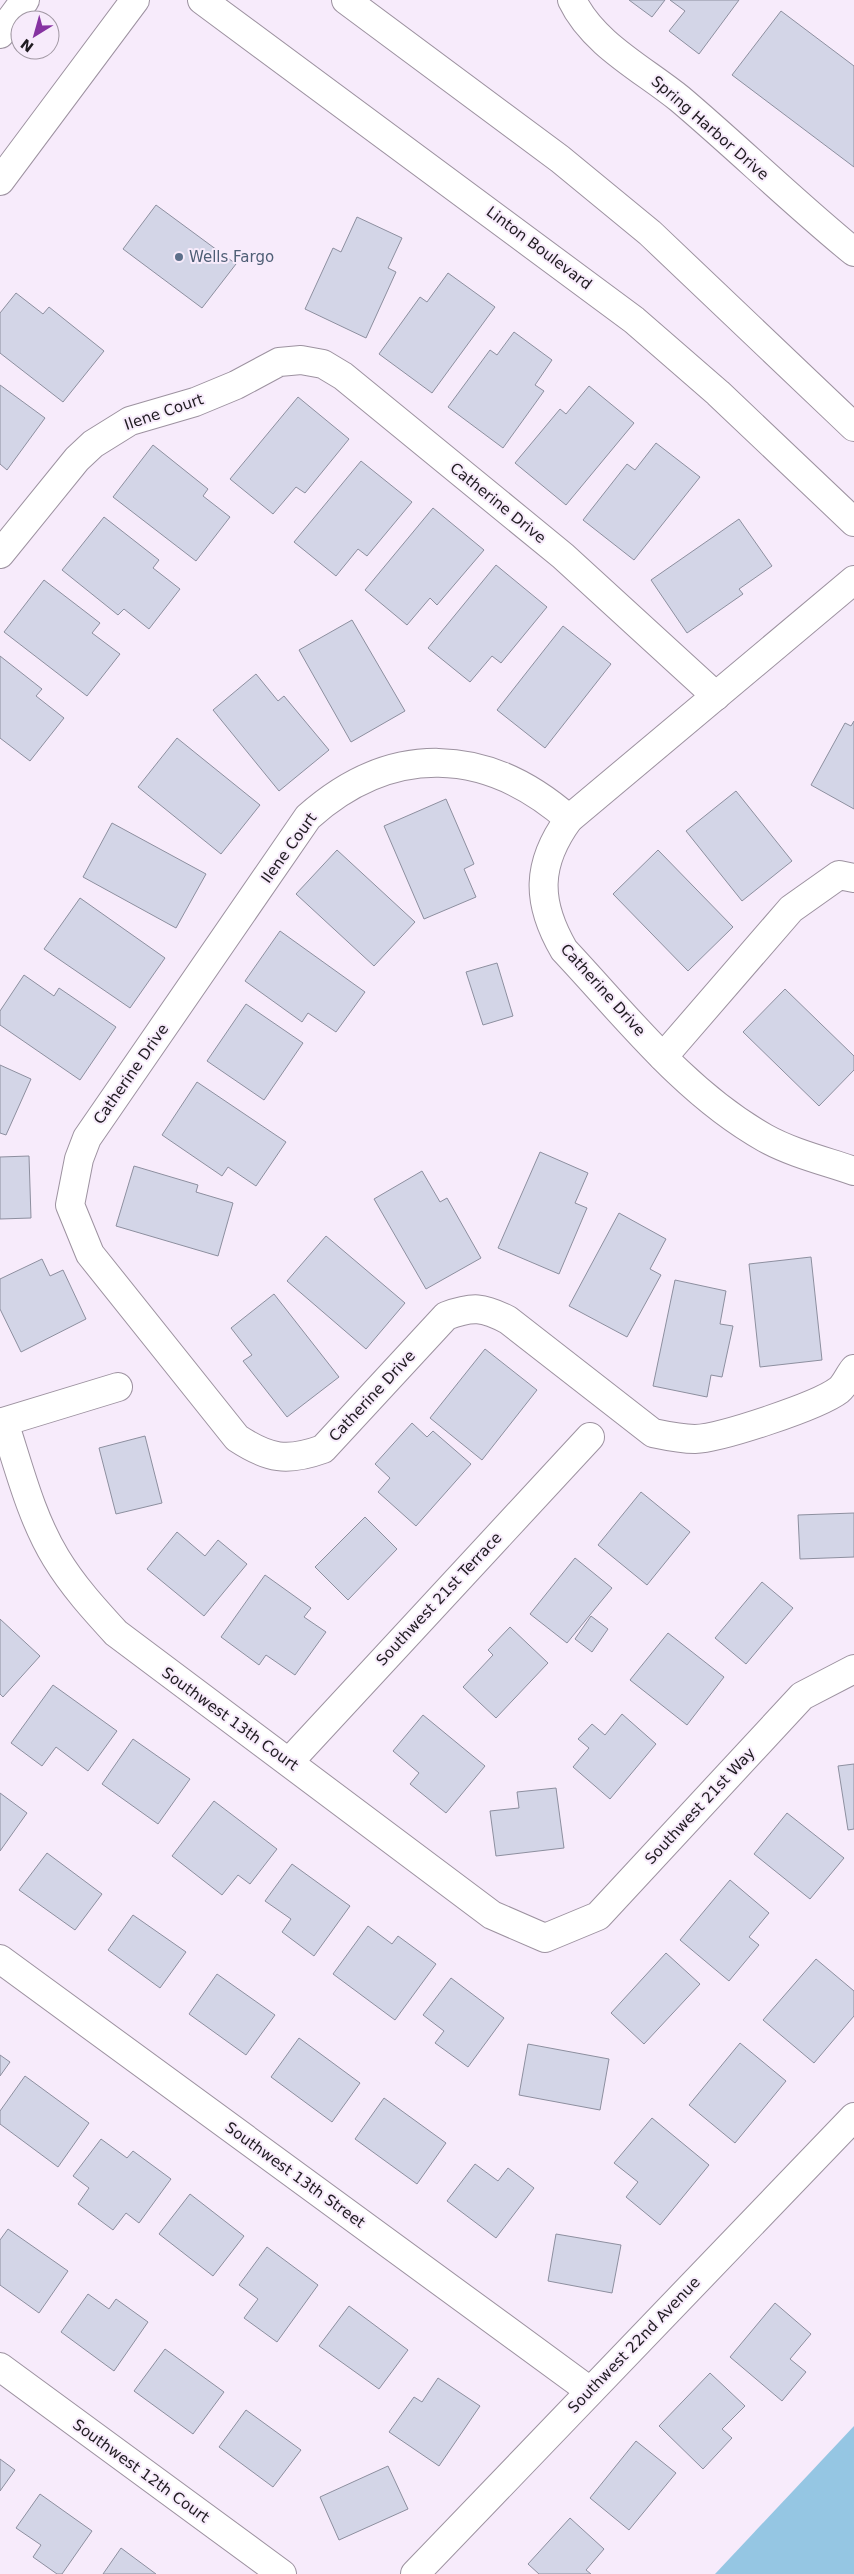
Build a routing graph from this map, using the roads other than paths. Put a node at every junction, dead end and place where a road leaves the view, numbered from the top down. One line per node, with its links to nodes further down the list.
1 (25, 0): 6 (street)
2 (135, 0): 7 (street)
3 (202, 0): 11 (street, Linton Boulevard)
4 (346, 0): 10 (street)
5 (572, 0): 8 (street, Spring Harbor Drive)
6 (0, 34)
7 (0, 181)
8 (854, 252)
9 (258, 371): 12 (street, Ilene Court); 14 (street, Catherine Drive)
10 (854, 427)
11 (854, 522)
12 (0, 554)
13 (854, 580): 14 (street, Catherine Drive)
14 (716, 696): 15 (street, Catherine Drive)
15 (568, 819): 17 (street, Ilene Court); 18 (street, Catherine Drive)
16 (854, 878): 18 (street)
17 (239, 918): 20 (street, Catherine Drive)
18 (663, 1057): 19 (street, Catherine Drive)
19 (854, 1170)
20 (849, 1386)
21 (118, 1387): 22 (street)
22 (2, 1422): 25 (street, Southwest 13th Court)
23 (590, 1437): 25 (street, Southwest 21st Terrace)
24 (854, 1669): 26 (street, Southwest 21st Way)
25 (289, 1762): 26 (street, Southwest 13th Court)
26 (545, 1938)
27 (0, 1959): 30 (street, Southwest 13th Street)
28 (854, 2117): 30 (street, Southwest 22nd Avenue)
29 (0, 2367): 31 (street, Southwest 12th Court)
30 (590, 2391): 32 (street, Southwest 22nd Avenue)
31 (282, 2574)
32 (415, 2574)

